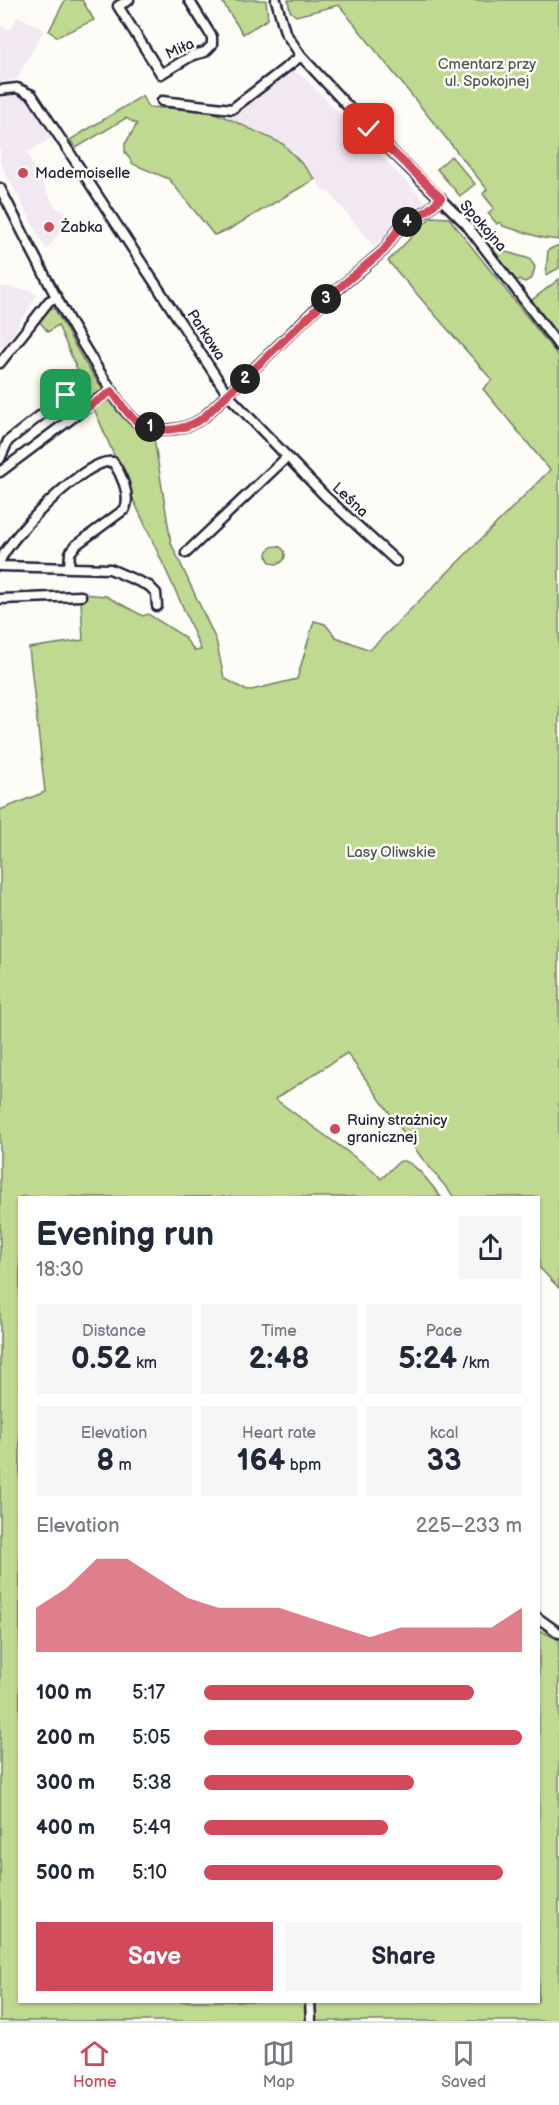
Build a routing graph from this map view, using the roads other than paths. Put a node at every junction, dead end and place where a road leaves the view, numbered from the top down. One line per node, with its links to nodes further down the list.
1 (129, 0): 2 (street, Miła)
2 (189, 0)
3 (276, 0): 4 (street, Spokojna)
4 (301, 56): 6 (street); 8 (street, Spokojna)
5 (0, 90): 13 (street, Parkowa)
6 (162, 101)
7 (0, 188): 9 (street)
8 (441, 198): 10 (street, Spokojna); 13 (street)
9 (57, 297): 11 (street); 12 (street)
10 (559, 346)
11 (0, 363)
12 (112, 391): 13 (street); 14 (street)
13 (228, 395): 15 (street, Leśna)
14 (87, 408): 16 (street); 17 (street)
15 (287, 457): 18 (street); 20 (street, Leśna)
16 (0, 459)
17 (0, 472)
18 (186, 553)
19 (0, 561): 22 (street)
20 (396, 561)
21 (0, 566): 22 (street)
22 (69, 567): 25 (street)
23 (81, 596): 24 (street)
24 (0, 599)
25 (157, 606)
26 (540, 1619): 27 (street)
27 (559, 1633)
28 (310, 2003): 29 (street)
29 (311, 2021)

